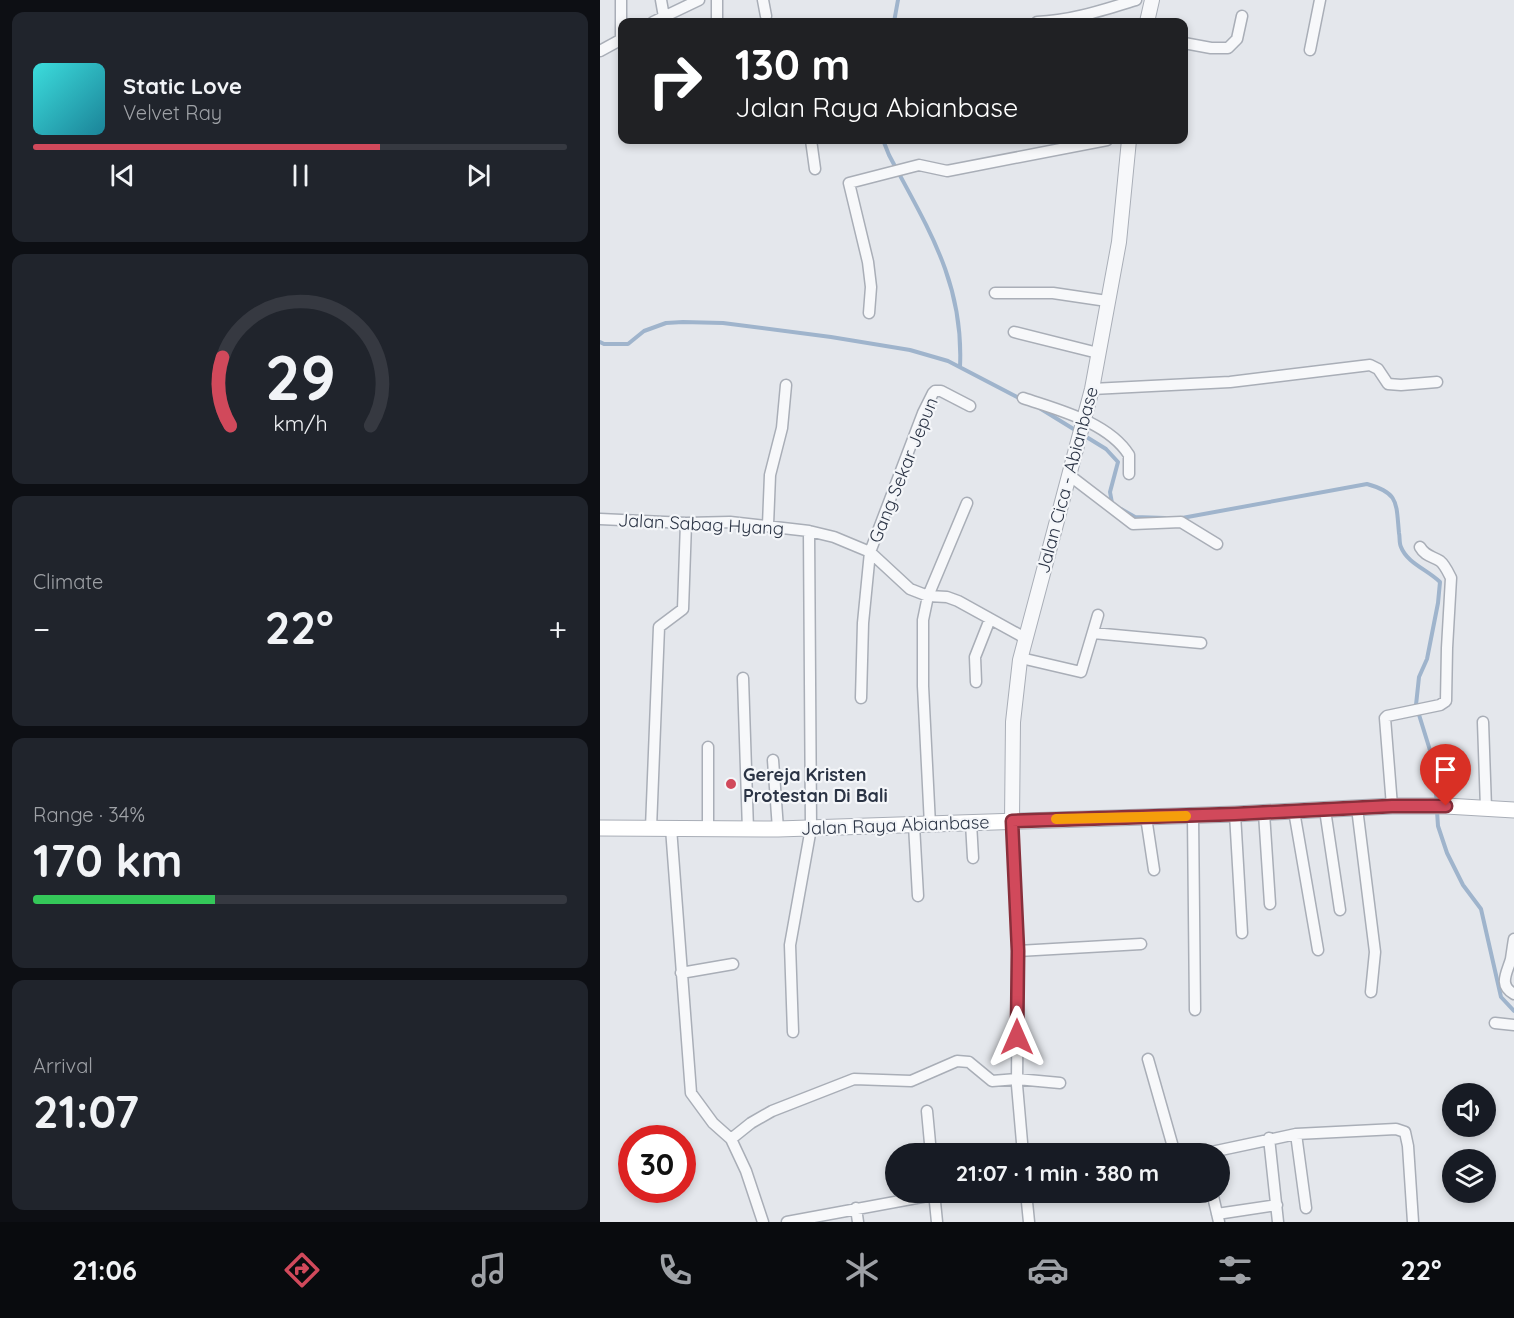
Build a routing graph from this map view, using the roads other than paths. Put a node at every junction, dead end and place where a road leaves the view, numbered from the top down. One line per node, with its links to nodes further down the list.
1 (621, 0): 12 (street)
2 (660, 0): 11 (street)
3 (699, 0): 11 (street)
4 (717, 0): 13 (street)
5 (762, 0): 9 (street)
6 (1136, 0): 14 (street)
7 (1152, 0): 15 (street)
8 (1320, 0): 18 (street)
9 (766, 15)
10 (1242, 16): 17 (street)
11 (664, 17)
12 (621, 18)
13 (717, 18)
14 (1074, 18)
15 (1148, 18)
16 (618, 41): 19 (street)
17 (1188, 44)
18 (1310, 50)
19 (600, 51)
20 (812, 144): 23 (street)
21 (1086, 144): 26 (street)
22 (1130, 144): 25 (street, Jalan Cica - Abianbase)
23 (815, 169)
24 (994, 293): 25 (street)
25 (1107, 301): 28 (street, Jalan Cica - Abianbase)
26 (869, 313)
27 (1014, 332): 28 (street)
28 (1098, 353): 31 (street, Jalan Cica - Abianbase)
29 (1437, 382): 31 (street)
30 (786, 385): 40 (street)
31 (1092, 389): 34 (street, Jalan Cica - Abianbase)
32 (1023, 398): 34 (street)
33 (970, 406): 44 (street, Gang Sekar Jepun)
34 (1083, 421): 35 (street); 36 (street, Jalan Cica - Abianbase)
35 (1129, 474)
36 (1069, 475): 42 (street); 49 (street, Jalan Cica - Abianbase)
37 (967, 503): 45 (street)
38 (600, 519): 39 (street, Jalan Sabag Hyang)
39 (686, 523): 40 (street, Jalan Sabag Hyang); 75 (street)
40 (768, 525): 41 (street, Jalan Sabag Hyang)
41 (809, 531): 44 (street, Jalan Sabag Hyang); 77 (street)
42 (1217, 544)
43 (1420, 548): 59 (street)
44 (870, 552): 45 (street, Jalan Sabag Hyang); 54 (street)
45 (928, 596): 47 (street, Jalan Sabag Hyang); 73 (street)
46 (1098, 615): 48 (street)
47 (990, 619): 49 (street, Jalan Sabag Hyang); 53 (street)
48 (1093, 633): 50 (street); 51 (street)
49 (1025, 638): 51 (street, Jalan Cica - Abianbase)
50 (1201, 643)
51 (1021, 658): 70 (street, Jalan Cica - Abianbase)
52 (744, 678): 79 (street)
53 (976, 682)
54 (861, 698)
55 (1483, 722): 62 (street)
56 (708, 747): 78 (street)
57 (773, 760): 80 (street)
58 (1444, 762): 60 (street)
59 (1392, 806): 60 (main road, Jalan Raya Abianbase); 61 (main road, Jalan Raya Abianbase)
60 (1445, 806): 62 (main road, Jalan Raya Abianbase)
61 (1357, 808): 63 (main road, Jalan Raya Abianbase); 93 (street)
62 (1486, 808): 64 (main road, Jalan Raya Abianbase)
63 (1325, 810): 65 (main road, Jalan Raya Abianbase); 85 (street)
64 (1514, 810)
65 (1294, 811): 66 (main road, Jalan Raya Abianbase); 89 (street)
66 (1264, 813): 67 (main road, Jalan Raya Abianbase); 84 (street)
67 (1235, 814): 68 (main road, Jalan Raya Abianbase); 86 (street)
68 (1193, 816): 69 (main road, Jalan Raya Abianbase); 95 (street)
69 (1146, 817): 70 (main road, Jalan Raya Abianbase); 82 (street)
70 (1012, 821): 71 (main road, Jalan Raya Abianbase); 90 (street)
71 (971, 823): 73 (main road, Jalan Raya Abianbase); 81 (street)
72 (914, 825): 73 (main road, Jalan Raya Abianbase); 77 (main road, Jalan Raya Abianbase); 83 (street)
73 (930, 825)
74 (600, 828): 75 (main road, Jalan Raya Abianbase)
75 (651, 828): 76 (main road, Jalan Raya Abianbase)
76 (671, 828): 78 (main road, Jalan Raya Abianbase); 92 (street)
77 (812, 828): 80 (main road, Jalan Raya Abianbase); 98 (street)
78 (708, 829): 79 (main road, Jalan Raya Abianbase)
79 (748, 830): 80 (main road, Jalan Raya Abianbase)
80 (778, 830)
81 (973, 858)
82 (1154, 870)
83 (918, 896)
84 (1270, 904)
85 (1340, 910)
86 (1242, 933)
87 (1514, 939): 94 (street)
88 (1141, 944): 90 (street)
89 (1317, 950)
90 (1018, 951): 100 (street)
91 (733, 964): 92 (street)
92 (681, 973): 105 (street)
93 (1371, 992)
94 (1514, 994)
95 (1195, 1010)
96 (1495, 1023): 97 (street)
97 (1514, 1025)
98 (793, 1032)
99 (1148, 1059): 108 (street)
100 (1017, 1080): 101 (street); 105 (street); 107 (street)
101 (1060, 1083)
102 (927, 1111): 106 (street)
103 (1296, 1134): 104 (street); 116 (street); 124 (street)
104 (1269, 1138): 109 (street); 114 (street)
105 (731, 1139): 118 (street)
106 (930, 1143)
107 (1022, 1143)
108 (1172, 1143)
109 (1230, 1147)
110 (885, 1201): 115 (street)
111 (935, 1203): 121 (street)
112 (1027, 1203): 122 (street)
113 (1215, 1203): 117 (street)
114 (1277, 1205): 117 (street); 123 (street)
115 (856, 1208): 119 (street); 120 (street)
116 (1305, 1208)
117 (1218, 1218)
118 (763, 1222)
119 (787, 1222)
120 (858, 1222)
121 (937, 1222)
122 (1029, 1222)
123 (1278, 1222)
124 (1413, 1222)

